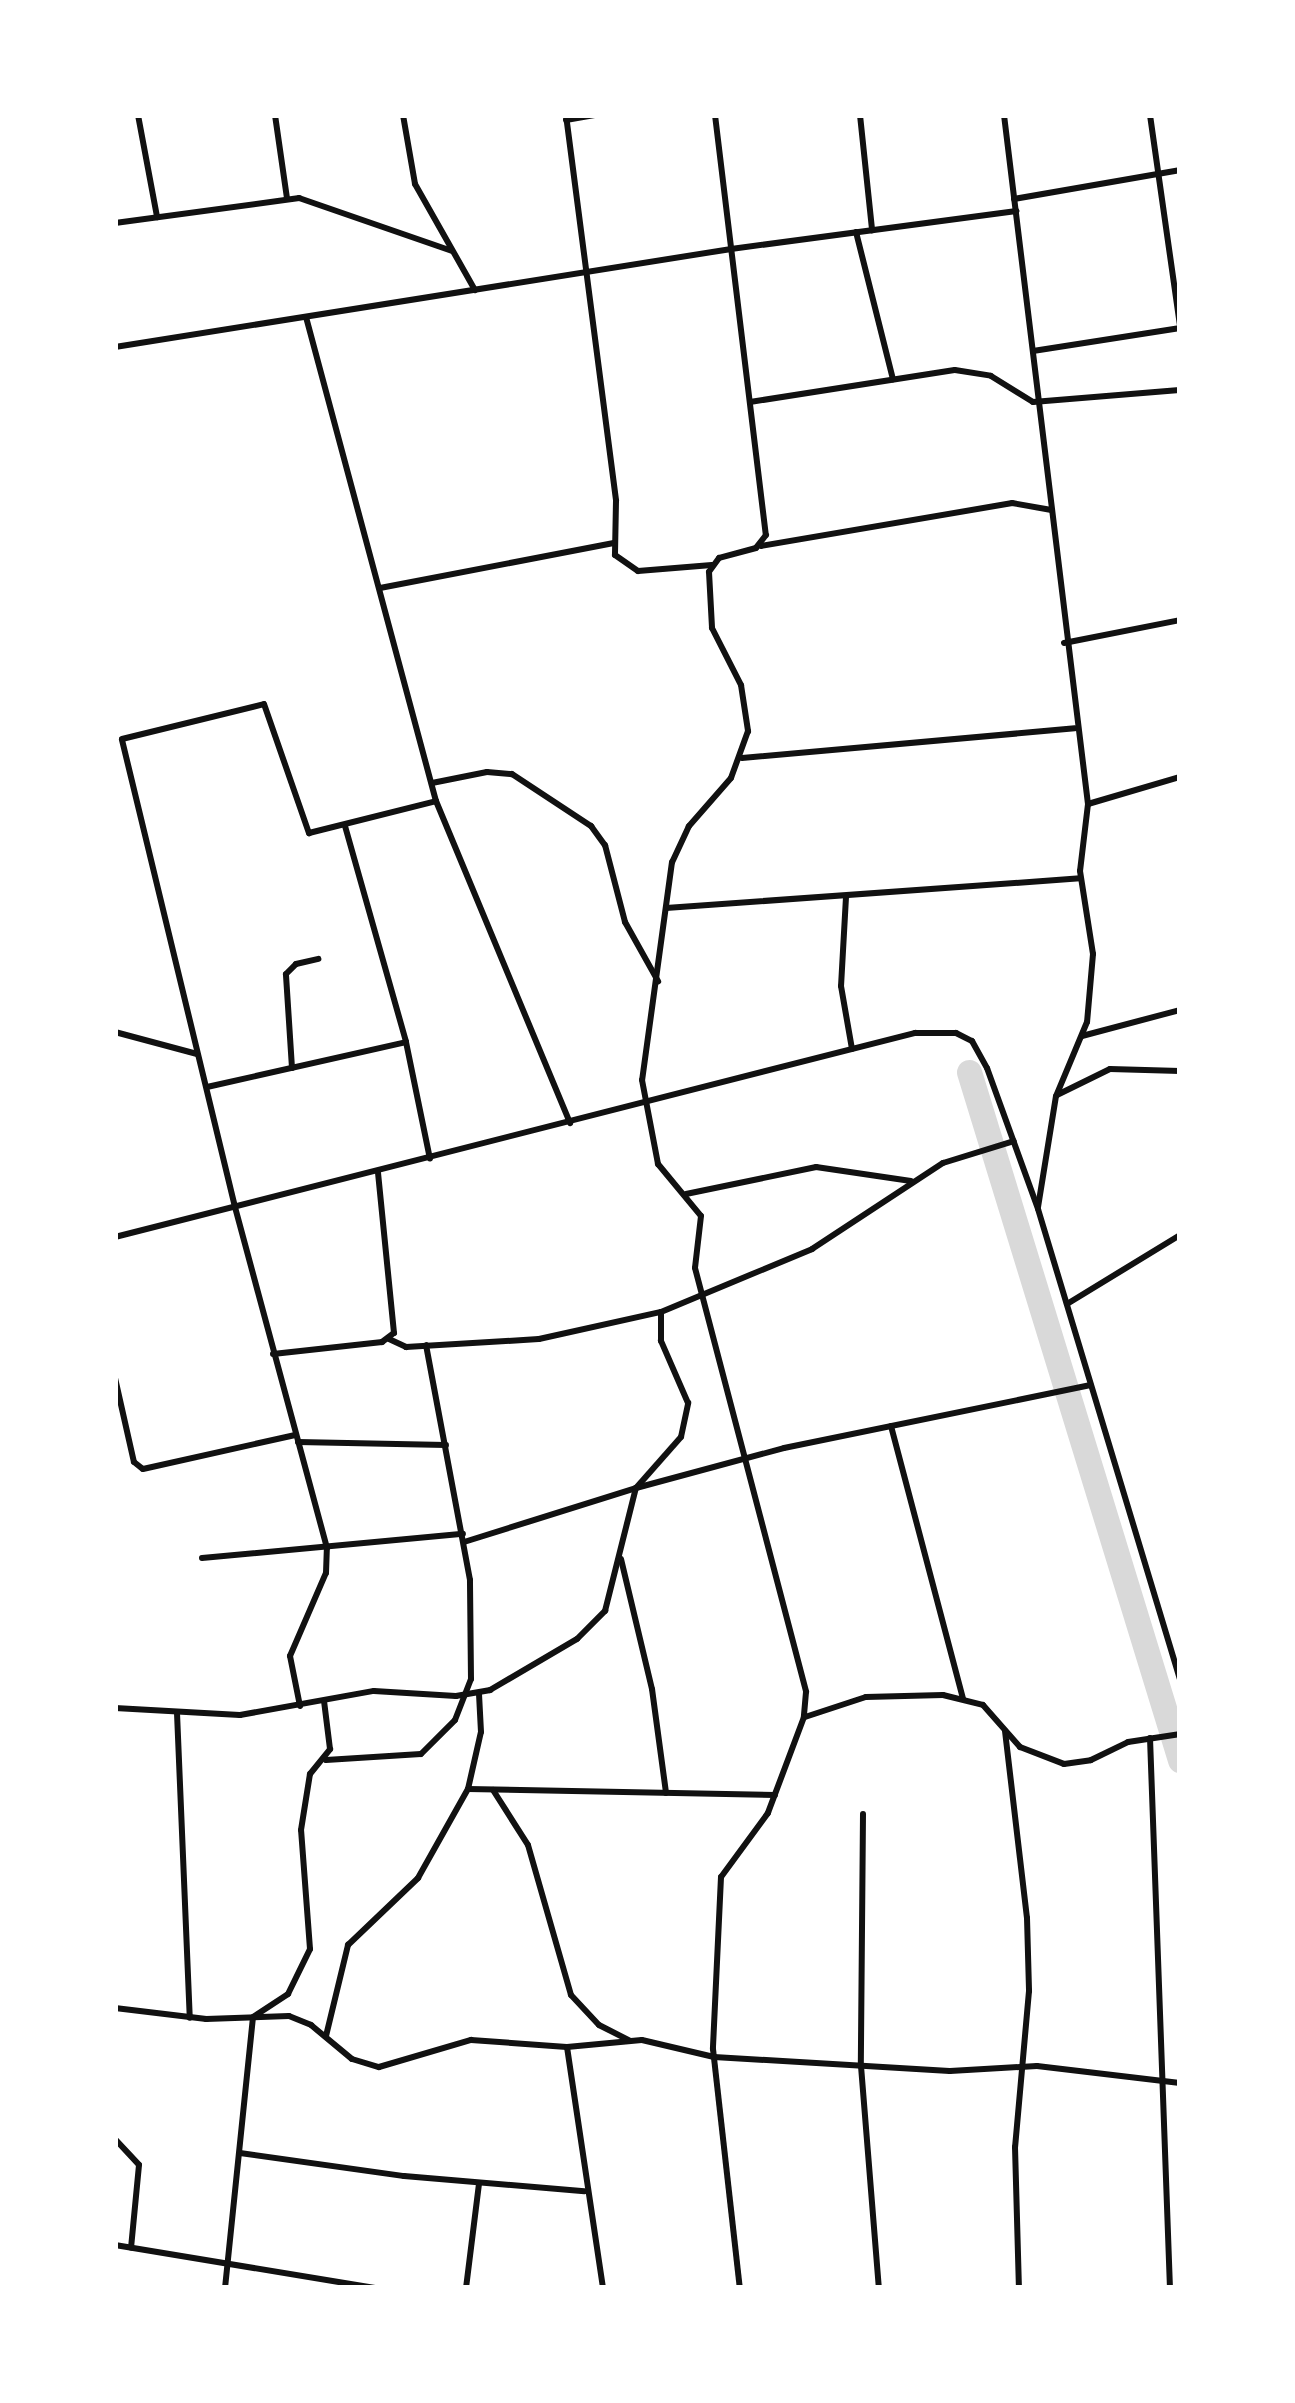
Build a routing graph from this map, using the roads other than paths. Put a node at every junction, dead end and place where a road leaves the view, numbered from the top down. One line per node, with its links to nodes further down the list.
1 (138, 115): 15 (street)
2 (275, 115): 12 (street)
3 (404, 115): 20 (street)
4 (594, 115): 9 (street)
5 (715, 115): 19 (street)
6 (860, 115): 17 (street)
7 (1004, 115): 13 (street)
8 (1150, 115): 11 (street)
9 (566, 118): 21 (street)
10 (1180, 170): 11 (street)
11 (1157, 174): 13 (street); 24 (street)
12 (287, 198): 15 (street); 20 (street)
13 (1014, 199): 14 (street)
14 (1016, 211): 17 (street); 26 (street)
15 (157, 217): 16 (street)
16 (115, 223)
17 (872, 230): 18 (street)
18 (856, 232): 19 (street); 27 (street)
19 (731, 248): 21 (street); 29 (street)
20 (452, 251): 22 (street)
21 (584, 272): 22 (street); 32 (street)
22 (475, 290): 23 (street)
23 (306, 317): 25 (street); 35 (street)
24 (1180, 324): 26 (street)
25 (115, 348)
26 (1033, 350): 30 (street)
27 (893, 380): 29 (street); 30 (street)
28 (1180, 390): 30 (street)
29 (750, 402): 33 (street)
30 (1040, 403): 31 (street)
31 (1051, 510): 33 (street); 37 (street)
32 (614, 543): 34 (street); 35 (street)
33 (760, 546): 34 (street)
34 (712, 565): 41 (street)
35 (380, 588): 43 (street)
36 (1180, 620): 37 (street)
37 (1064, 643): 38 (street)
38 (1075, 728): 41 (street); 45 (street)
39 (118, 736): 40 (street); 46 (street)
40 (119, 756): 57 (street)
41 (742, 758): 49 (street)
42 (1180, 777): 45 (street)
43 (432, 783): 44 (street); 51 (street)
44 (436, 801): 46 (street); 63 (street)
45 (1088, 804): 47 (street)
46 (345, 826): 55 (street)
47 (1080, 878): 48 (street); 54 (street)
48 (846, 897): 49 (street); 56 (street)
49 (666, 908): 51 (street)
50 (318, 959): 58 (street)
51 (658, 980): 62 (street)
52 (1180, 1010): 54 (street)
53 (115, 1032): 57 (street)
54 (1081, 1037): 61 (street)
55 (406, 1042): 58 (street); 65 (street)
56 (852, 1049): 62 (street); 64 (street)
57 (198, 1054): 60 (street)
58 (292, 1068): 60 (street)
59 (1180, 1070): 61 (street)
60 (207, 1087): 69 (street)
61 (1056, 1096): 70 (street)
62 (643, 1104): 63 (street); 68 (street)
63 (570, 1123): 65 (street)
64 (1014, 1141): 67 (street); 70 (street)
65 (430, 1158): 66 (street)
66 (378, 1172): 69 (street); 76 (street)
67 (912, 1180): 68 (street); 73 (street)
68 (684, 1194): 73 (street)
69 (235, 1207): 72 (street); 78 (street)
70 (1038, 1208): 74 (street)
71 (1180, 1235): 74 (street)
72 (115, 1237)
73 (704, 1292): 75 (street); 84 (street)
74 (1067, 1304): 80 (street)
75 (661, 1312): 77 (street); 85 (street)
76 (389, 1339): 77 (street); 78 (street)
77 (426, 1345): 83 (street)
78 (273, 1354): 82 (street)
79 (115, 1378): 82 (street)
80 (1091, 1384): 81 (street); 90 (street)
81 (891, 1426): 84 (street); 93 (street)
82 (296, 1439): 83 (street); 87 (street)
83 (446, 1445): 86 (street)
84 (744, 1458): 85 (street); 98 (street)
85 (636, 1488): 86 (street); 88 (street)
86 (463, 1538): 87 (street); 92 (street)
87 (327, 1548): 89 (street); 95 (street)
88 (620, 1556): 91 (street); 105 (street)
89 (202, 1558)
90 (1180, 1679)
91 (479, 1694): 92 (street); 103 (street)
92 (466, 1695): 94 (street); 102 (street)
93 (963, 1698): 98 (street); 99 (street)
94 (324, 1701): 95 (street); 102 (street)
95 (300, 1706): 97 (street)
96 (115, 1708): 97 (street)
97 (177, 1713): 110 (street)
98 (804, 1717): 106 (street)
99 (1005, 1731): 101 (street); 116 (street)
100 (1180, 1734): 101 (street)
101 (1150, 1738): 117 (street)
102 (325, 1760): 109 (street)
103 (468, 1789): 104 (street); 111 (street)
104 (493, 1790): 105 (street); 112 (street)
105 (666, 1793): 106 (street)
106 (775, 1795): 114 (street)
107 (863, 1814): 115 (street)
108 (115, 2008): 110 (street)
109 (253, 2017): 110 (street); 111 (street); 120 (street)
110 (190, 2018)
111 (326, 2038): 113 (street)
112 (630, 2040): 113 (street); 114 (street)
113 (567, 2047): 122 (street)
114 (714, 2058): 115 (street); 131 (street)
115 (861, 2066): 116 (street); 132 (street)
116 (1020, 2066): 117 (street); 133 (street)
117 (1158, 2080): 118 (street); 134 (street)
118 (1180, 2082)
119 (115, 2139): 124 (street)
120 (240, 2152): 121 (street); 125 (street)
121 (480, 2184): 122 (street); 129 (street)
122 (584, 2191): 130 (street)
123 (115, 2245): 124 (street)
124 (131, 2248): 125 (street)
125 (228, 2266): 126 (street); 127 (street)
126 (359, 2287): 128 (street)
127 (225, 2288)
128 (376, 2288)
129 (466, 2288)
130 (603, 2288)
131 (740, 2288)
132 (880, 2288)
133 (1019, 2288)
134 (1170, 2288)

